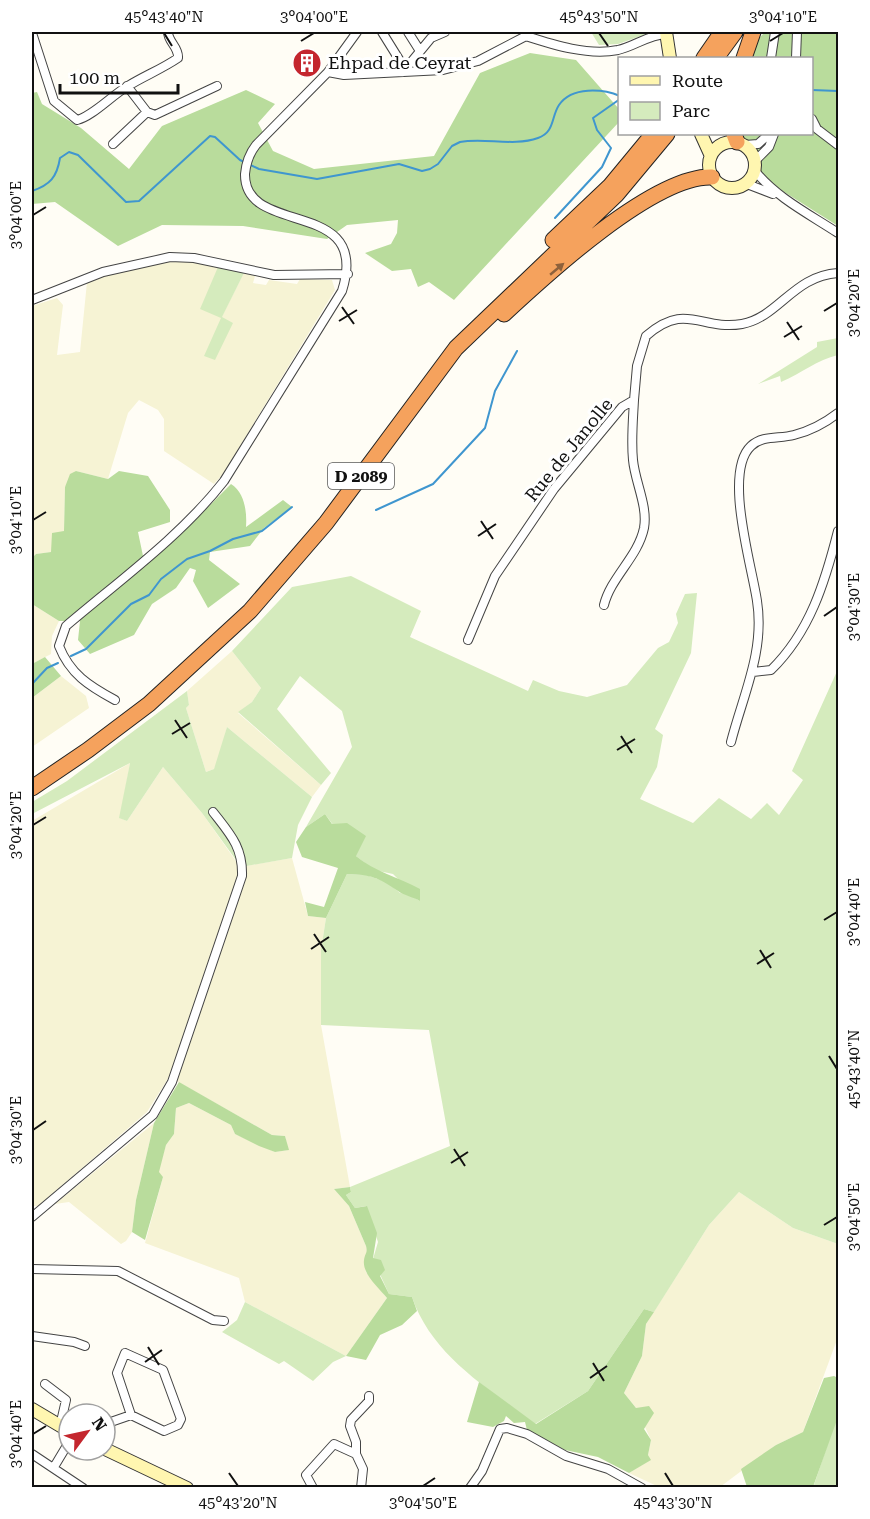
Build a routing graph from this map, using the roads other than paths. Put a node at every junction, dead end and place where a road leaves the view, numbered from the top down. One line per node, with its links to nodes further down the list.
1 (168, 32): 24 (street)
2 (357, 32): 23 (street)
3 (382, 32): 22 (street)
4 (408, 32): 16 (street)
5 (445, 32): 14 (street)
6 (716, 32): 17 (highway)
7 (722, 32): 17 (highway)
8 (735, 32): 17 (highway)
9 (753, 32): 19 (highway)
10 (776, 32): 20 (street)
11 (797, 32): 21 (street)
12 (32, 33): 24 (street)
13 (666, 33): 15 (street); 18 (street)
14 (429, 34): 16 (street)
15 (525, 34): 22 (street)
16 (420, 51): 22 (street)
17 (709, 56)
18 (670, 57)
19 (744, 57)
20 (771, 57)
21 (796, 57)
22 (404, 70): 23 (street)
23 (328, 72): 44 (street)
24 (127, 86): 26 (street)
25 (218, 86): 26 (street)
26 (147, 112): 35 (street)
27 (813, 121): 36 (street)
28 (652, 135): 55 (highway, D 2089)
29 (666, 135): 48 (highway, D 2089)
30 (701, 135): 37 (street)
31 (714, 135): 34 (street)
32 (768, 135): 34 (street)
33 (774, 135): 38 (street)
34 (735, 141): 37 (street); 38 (street)
35 (113, 144)
36 (838, 146)
37 (711, 156): 39 (street)
38 (755, 166): 40 (street); 41 (street)
39 (712, 177): 40 (street); 48 (highway, one-way to 39)
40 (747, 184): 41 (street)
41 (787, 201): 42 (street)
42 (838, 233)
43 (838, 273): 46 (street, Rue de Janolle)
44 (348, 274): 45 (street); 53 (street)
45 (32, 300)
46 (634, 400): 50 (street); 51 (street, Rue de Janolle)
47 (838, 413): 52 (street)
48 (359, 478): 56 (highway, D 2089)
49 (838, 531): 52 (street)
50 (604, 605)
51 (468, 640)
52 (753, 672): 54 (street)
53 (115, 700)
54 (731, 742)
55 (32, 777)
56 (32, 788)
57 (213, 812): 58 (street)
58 (32, 1217)
59 (32, 1269): 60 (street)
60 (224, 1321)
61 (32, 1336): 62 (street)
62 (85, 1346)
63 (45, 1384): 65 (street)
64 (369, 1396): 71 (street)
65 (66, 1402)
66 (32, 1409): 69 (street)
67 (131, 1415): 67 (street); 68 (street)
68 (117, 1420)
69 (57, 1424)
70 (32, 1454): 74 (street)
71 (356, 1454): 77 (street); 78 (street)
72 (117, 1455): 76 (street)
73 (57, 1462): 74 (street)
74 (54, 1467): 75 (street)
75 (83, 1488)
76 (187, 1488)
77 (313, 1488)
78 (361, 1488)
79 (470, 1488): 80 (street)
80 (642, 1488)

